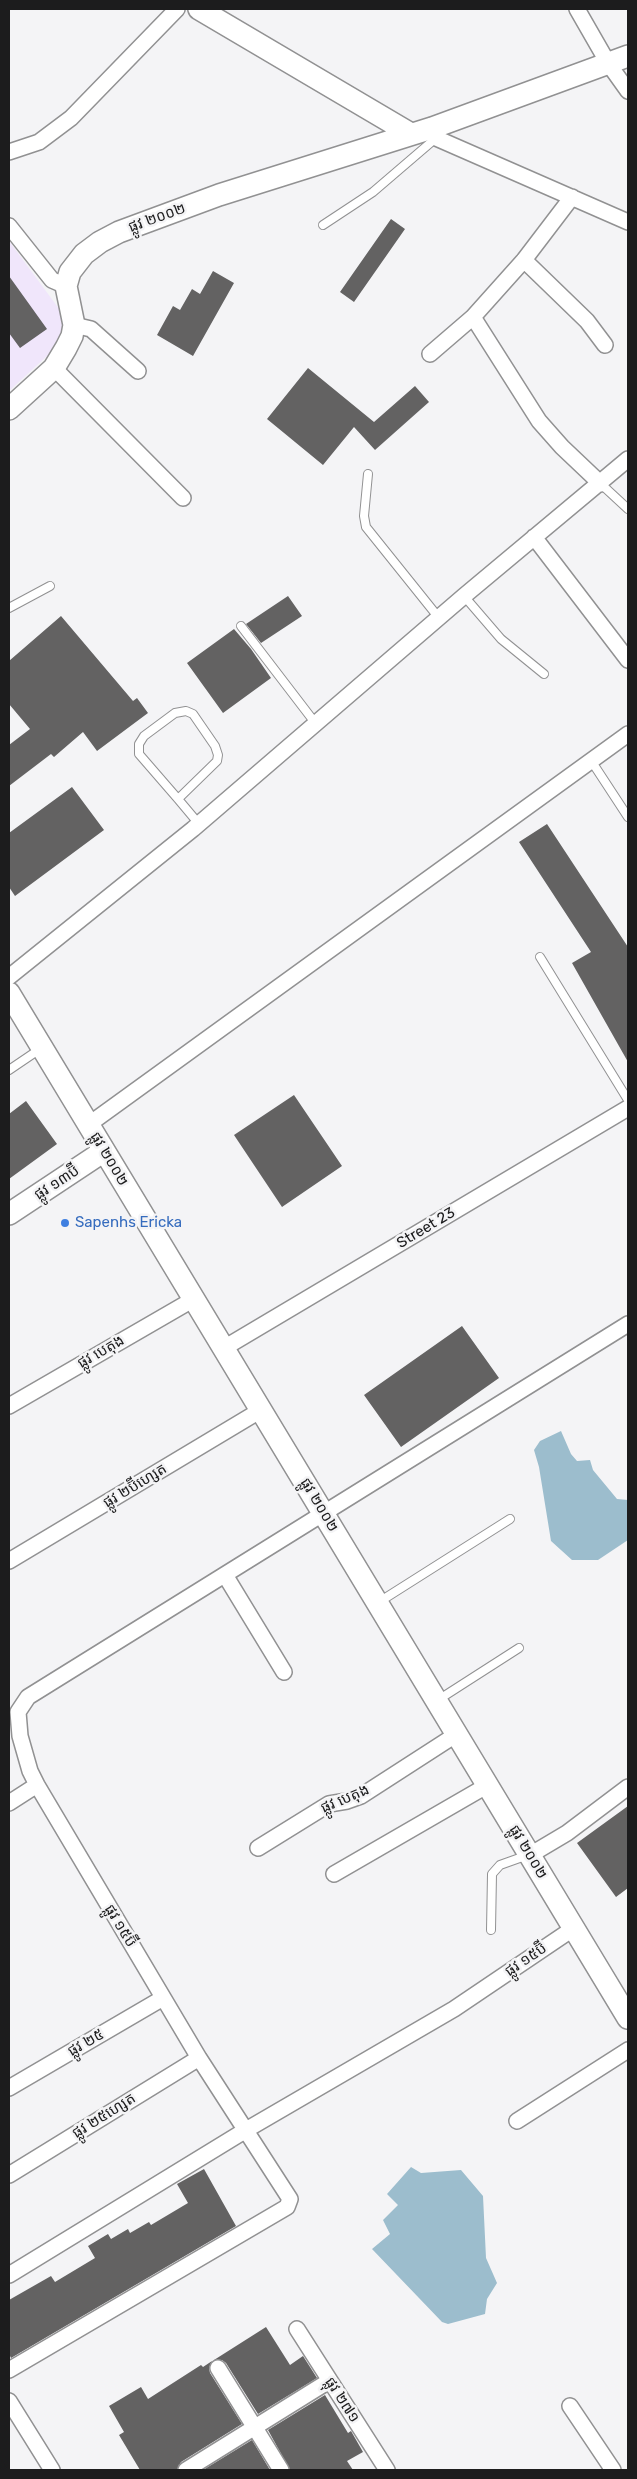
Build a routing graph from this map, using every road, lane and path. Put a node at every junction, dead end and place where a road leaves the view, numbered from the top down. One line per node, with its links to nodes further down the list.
1 (178, 9): 9 (street)
2 (577, 9): 5 (street)
3 (203, 10): 8 (street)
4 (628, 56): 5 (street, ផ្លូវ ២០០២)
5 (608, 63): 6 (street); 7 (street, ផ្លូវ ២០០២)
6 (628, 91)
7 (434, 133): 8 (street, ផ្លូវ ២០០២); 10 (street); 12 (lane)
8 (411, 134): 15 (street, ផ្លូវ ២០០២)
9 (9, 152)
10 (572, 197): 11 (street); 14 (street)
11 (628, 222)
12 (323, 225)
13 (9, 226): 15 (street)
14 (524, 260): 16 (street); 18 (street)
15 (66, 286): 17 (street)
16 (473, 317): 19 (street); 25 (street)
17 (74, 324): 20 (street); 21 (street)
18 (605, 345)
19 (430, 354)
20 (54, 368): 22 (street); 26 (street)
21 (138, 371)
22 (9, 409)
23 (628, 459): 25 (street)
24 (368, 474): 32 (lane)
25 (601, 484): 27 (lane); 28 (street)
26 (183, 498)
27 (628, 509)
28 (534, 537): 30 (street); 34 (street)
29 (50, 586): 31 (lane)
30 (464, 596): 32 (street); 35 (lane)
31 (9, 608)
32 (438, 618): 36 (street)
33 (241, 626): 36 (lane)
34 (628, 660)
35 (544, 674)
36 (316, 724): 41 (street)
37 (628, 734): 38 (street)
38 (592, 762): 40 (lane); 49 (street)
39 (178, 799): 39 (lane); 41 (lane)
40 (628, 817)
41 (199, 824): 43 (street)
42 (540, 957): 47 (lane)
43 (9, 977)
44 (9, 993): 45 (street, ផ្លូវ ២០០២)
45 (42, 1048): 46 (lane); 49 (street, ផ្លូវ ២០០២)
46 (9, 1070)
47 (628, 1100)
48 (628, 1108): 54 (street, Street 23)
49 (88, 1125): 50 (street, ផ្លូវ ២០០២)
50 (104, 1151): 51 (street, ផ្លូវ ១៣ប៊ី); 52 (street, ផ្លូវ ២០០២)
51 (9, 1214)
52 (194, 1299): 54 (street, ផ្លូវ ២០០២); 55 (street, ផ្លូវ បេតុង)
53 (628, 1324): 57 (street)
54 (224, 1348): 56 (street, ផ្លូវ ២០០២)
55 (9, 1406)
56 (261, 1410): 57 (street, ផ្លូវ ២០០២); 59 (street, ផ្លូវ ២ប៊ីហ្សេត)
57 (324, 1514): 60 (street); 61 (street, ផ្លូវ ២០០២)
58 (510, 1519): 61 (lane)
59 (9, 1561)
60 (225, 1575): 63 (street); 66 (street, ផ្លូវ ១៥ប៊ី)
61 (377, 1603): 64 (street, ផ្លូវ ២០០២)
62 (519, 1648): 64 (lane)
63 (284, 1672)
64 (437, 1701): 65 (street, ផ្លូវ ២០០២)
65 (457, 1734): 67 (street, ផ្លូវ ២០០២); 70 (street, ផ្លូវ បេតុង)
66 (37, 1785): 69 (street); 75 (street, ផ្លូវ ១៥ប៊ី)
67 (488, 1785): 71 (street, ផ្លូវ ២០០២); 72 (street)
68 (628, 1787): 71 (street)
69 (9, 1803)
70 (258, 1848)
71 (530, 1855): 73 (street, ផ្លូវ ២០០២); 74 (lane)
72 (334, 1874)
73 (574, 1928): 76 (street, ផ្លូវ ២០០២); 81 (street, ផ្លូវ ១៥ប៊ី)
74 (491, 1930)
75 (163, 1998): 78 (street, ផ្លូវ ១៥ប៊ី); 79 (street, ផ្លូវ ២៥)
76 (628, 2018)
77 (628, 2050): 80 (street)
78 (199, 2058): 81 (street, ផ្លូវ ១៥ប៊ី); 82 (street, ផ្លូវ ២៥ហ្សេត)
79 (9, 2088)
80 (517, 2121)
81 (246, 2130): 83 (street, ផ្លូវ ១៥ប៊ី); 86 (street, ផ្លូវ ១៥ប៊ី)
82 (9, 2175)
83 (9, 2275)
84 (297, 2329): 87 (street, ផ្លុវ ២៧១)
85 (218, 2368): 90 (street)
86 (9, 2370)
87 (329, 2381): 90 (street); 94 (street, ផ្លុវ ២៧១)
88 (9, 2401): 91 (street)
89 (570, 2406): 95 (street)
90 (255, 2427): 92 (street); 93 (street)
91 (52, 2470)
92 (186, 2470)
93 (281, 2470)
94 (387, 2470)
95 (613, 2470)

